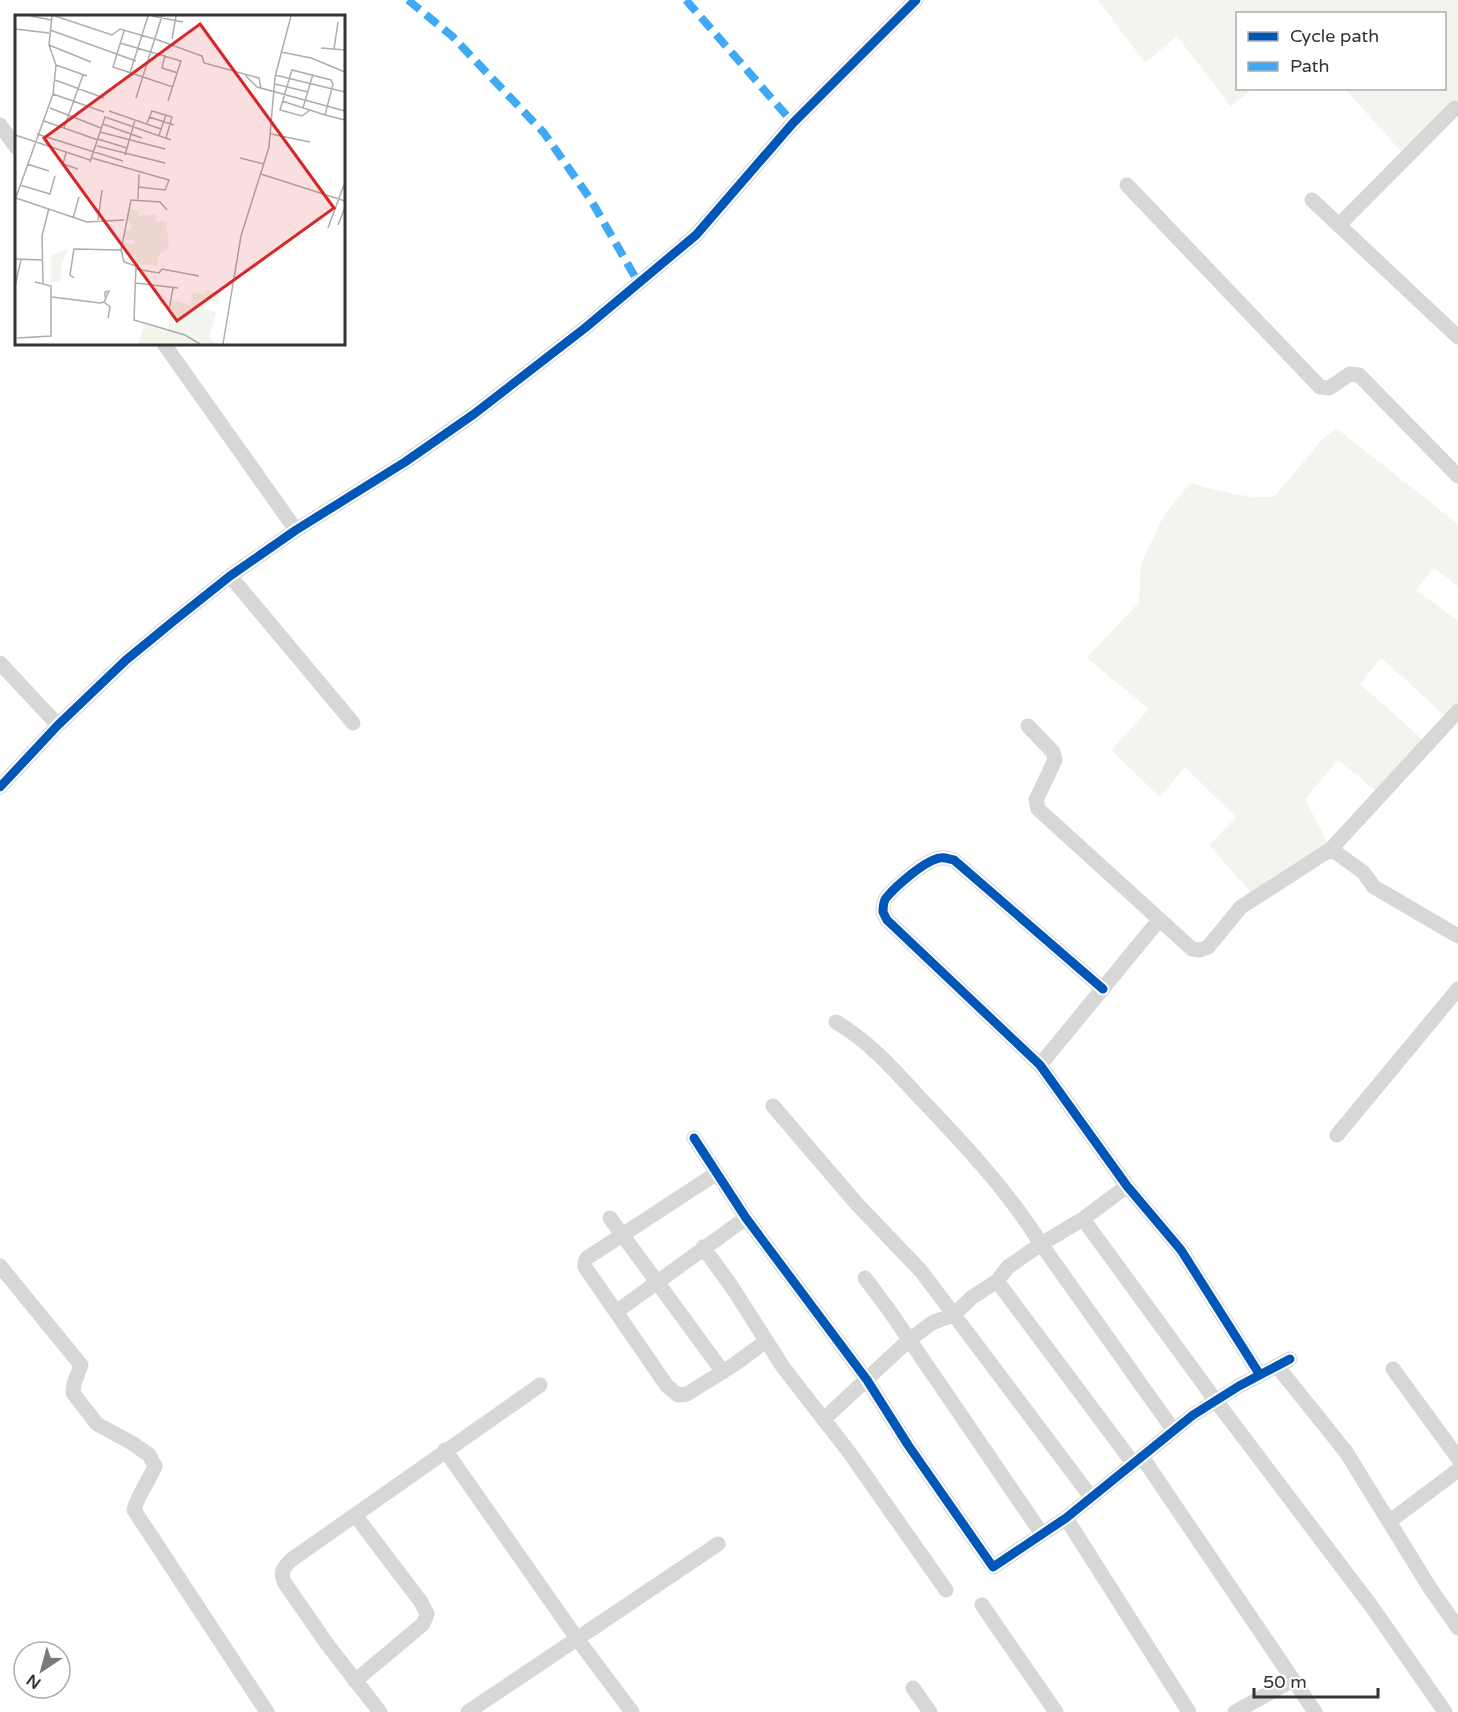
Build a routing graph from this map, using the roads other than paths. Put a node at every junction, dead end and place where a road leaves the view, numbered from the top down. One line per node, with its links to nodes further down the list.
1 (916, 0): 11 (street)
2 (1455, 108): 7 (street)
3 (0, 125): 4 (street)
4 (15, 146)
5 (1127, 185): 10 (street)
6 (1312, 200): 7 (street)
7 (1340, 224): 8 (street)
8 (1458, 337)
9 (165, 345): 11 (street)
10 (1458, 476)
11 (296, 530): 12 (street)
12 (230, 576): 15 (street); 16 (street)
13 (0, 663): 16 (street)
14 (1458, 711): 19 (street)
15 (354, 723)
16 (58, 725): 18 (street)
17 (1028, 726): 20 (street)
18 (0, 787)
19 (1331, 849): 20 (street); 21 (street)
20 (1159, 920): 22 (street)
21 (1458, 936)
22 (1103, 989): 25 (street); 25 (street)
23 (1458, 989): 27 (street)
24 (837, 1022): 35 (street)
25 (1040, 1065): 30 (street)
26 (773, 1106): 42 (street)
27 (1337, 1135)
28 (694, 1138): 29 (street)
29 (717, 1173): 32 (street); 34 (street)
30 (1127, 1186): 33 (street); 47 (street)
31 (610, 1218): 34 (street)
32 (746, 1218): 36 (street); 48 (street)
33 (1083, 1219): 35 (street); 50 (street)
34 (623, 1235): 39 (street); 41 (street)
35 (1041, 1244): 40 (street); 52 (street)
36 (703, 1247): 39 (street); 44 (street)
37 (0, 1266): 70 (street)
38 (865, 1278): 43 (street)
39 (657, 1281): 41 (street); 46 (street)
40 (997, 1281): 42 (street); 55 (street)
41 (616, 1312): 46 (street)
42 (955, 1314): 43 (street); 57 (street)
43 (909, 1340): 48 (street); 61 (street)
44 (766, 1341): 46 (street); 51 (street)
45 (1393, 1369): 54 (street)
46 (723, 1372)
47 (1260, 1375): 50 (street); 60 (street)
48 (867, 1380): 51 (street); 61 (street)
49 (540, 1384): 53 (street)
50 (1216, 1401): 52 (street); 79 (street)
51 (824, 1419): 63 (street)
52 (1174, 1431): 55 (street)
53 (445, 1450): 58 (street); 66 (street)
54 (1458, 1458)
55 (1137, 1460): 57 (street); 67 (street)
56 (1458, 1470): 60 (street)
57 (1091, 1497): 59 (street)
58 (355, 1515): 68 (street); 68 (street)
59 (1066, 1518): 61 (street); 76 (street)
60 (1389, 1521): 65 (street)
61 (1042, 1534)
62 (718, 1544): 66 (street)
63 (946, 1590)
64 (982, 1605): 75 (street)
65 (1458, 1628)
66 (578, 1640): 72 (street); 73 (street)
67 (1293, 1680): 77 (street); 78 (street)
68 (355, 1681): 71 (street)
69 (913, 1688): 74 (street)
70 (267, 1712)
71 (380, 1712)
72 (468, 1712)
73 (632, 1712)
74 (930, 1712)
75 (1056, 1712)
76 (1189, 1712)
77 (1234, 1712)
78 (1314, 1712)
79 (1445, 1712)

